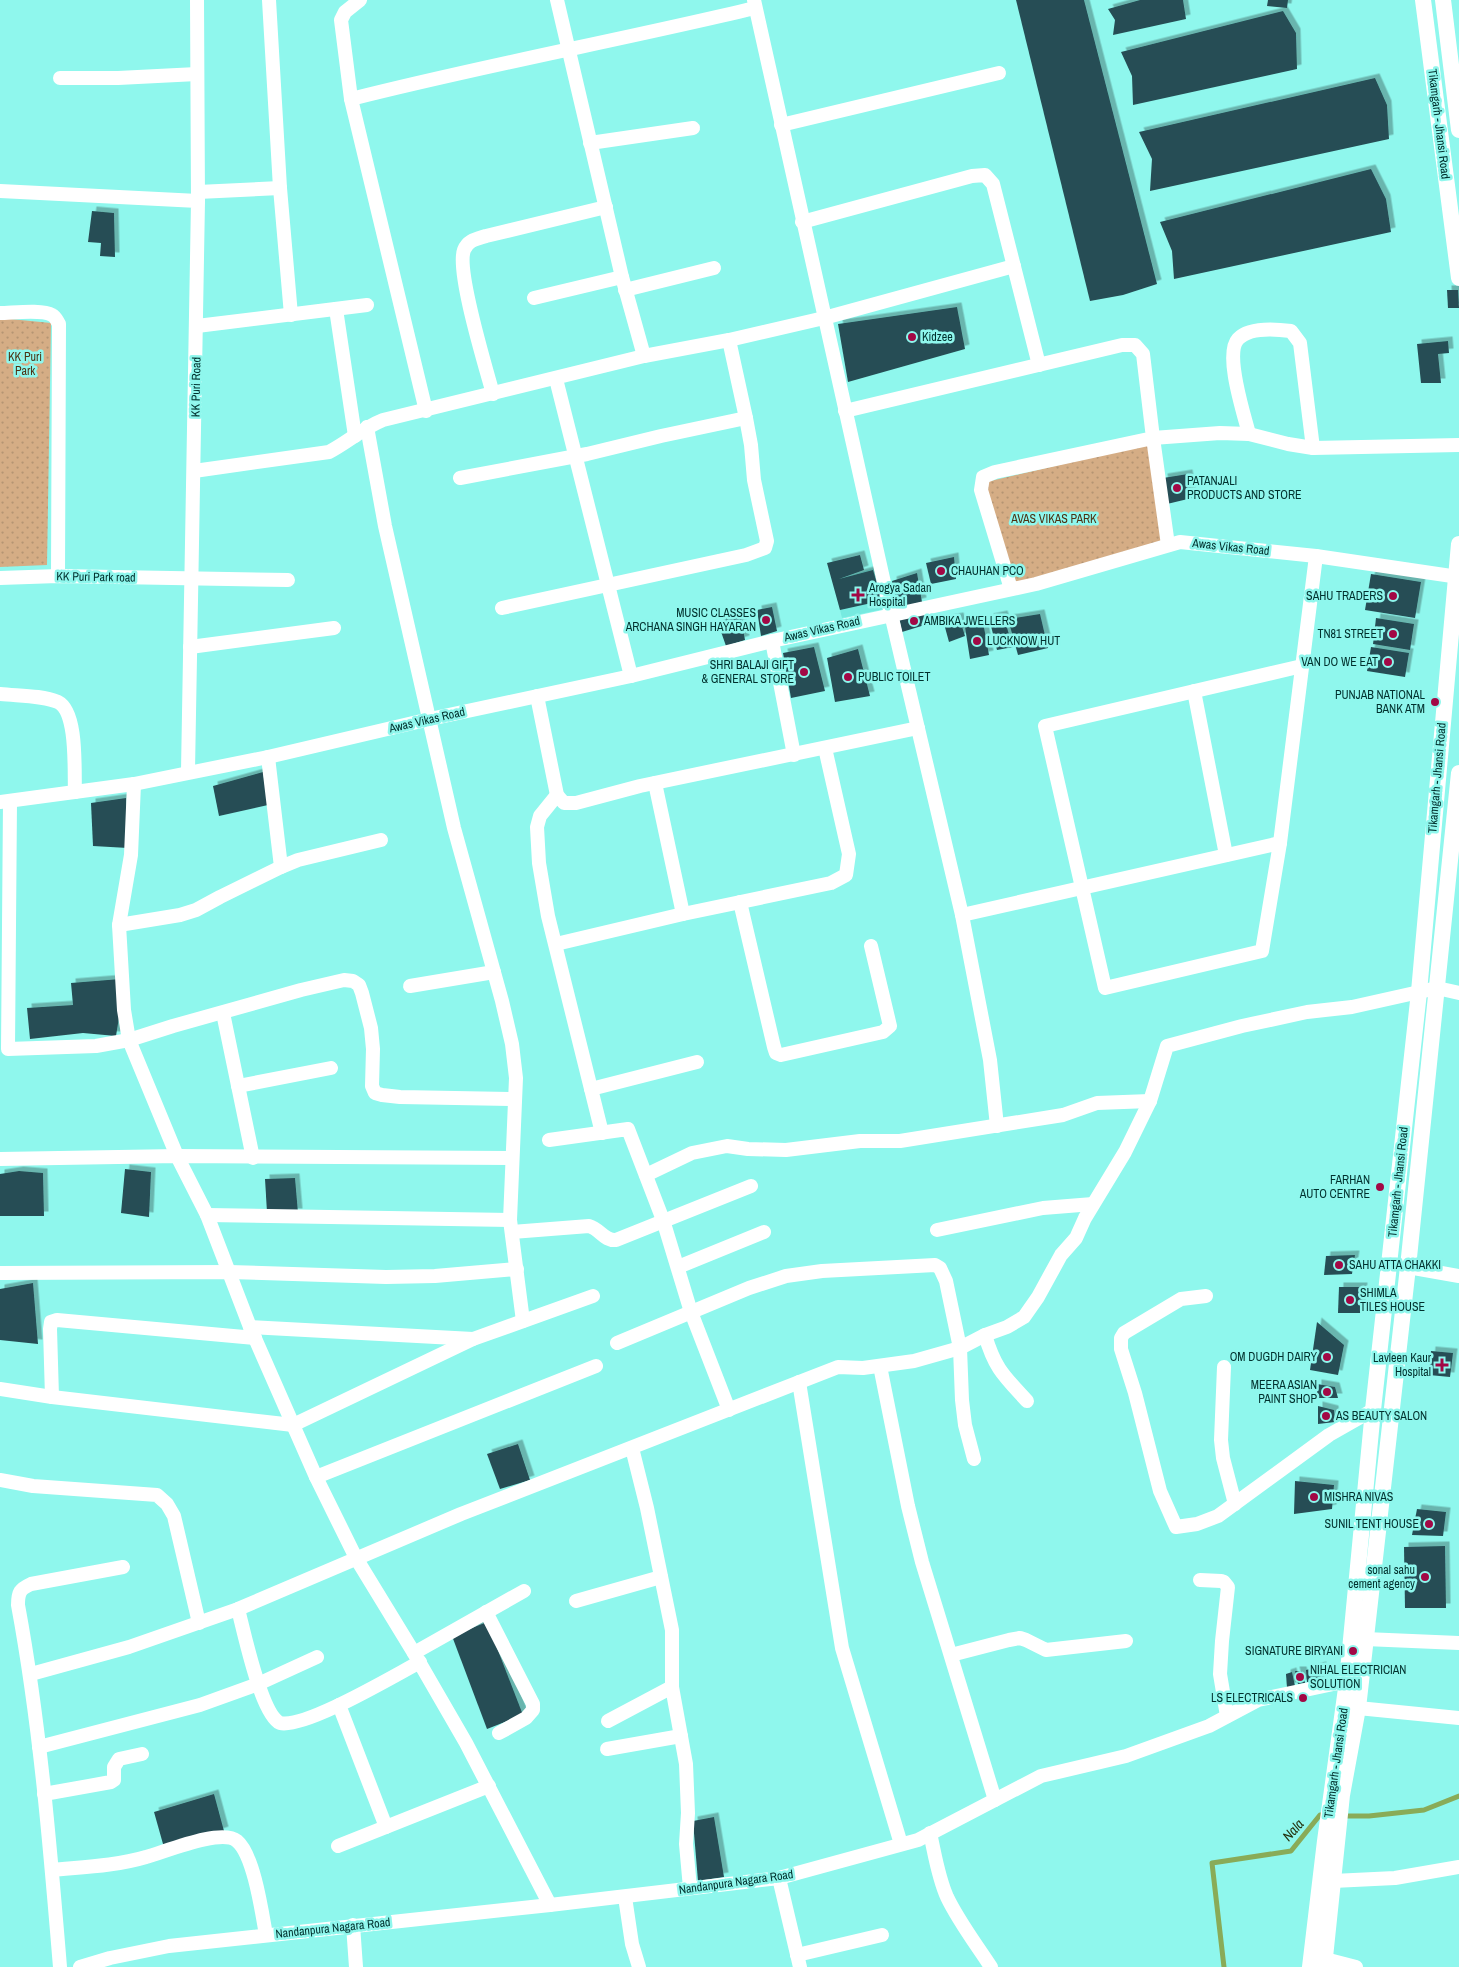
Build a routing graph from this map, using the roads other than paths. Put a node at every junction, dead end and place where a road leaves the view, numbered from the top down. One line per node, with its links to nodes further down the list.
1 (197, 0): 12 (street, KK Puri Road)
2 (269, 0): 19 (street)
3 (360, 0): 14 (street)
4 (557, 0): 10 (street)
5 (1423, 0): 9 (street, Tikamgarh - Jhansi Road)
6 (1443, 0): 8 (street)
7 (755, 4): 10 (street); 15 (street)
8 (1448, 44): 9 (street); 17 (street)
9 (1429, 46): 26 (street, Tikamgarh - Jhansi Road)
10 (570, 49): 14 (street); 18 (street)
11 (999, 73): 15 (street)
12 (197, 74): 13 (street); 21 (street, KK Puri Road)
13 (60, 78)
14 (351, 99): 40 (street)
15 (781, 125): 23 (street)
16 (693, 128): 18 (street)
17 (1459, 130)
18 (590, 143): 22 (street)
19 (280, 188): 21 (street); 32 (street)
20 (0, 191): 21 (street)
21 (198, 196): 34 (street, KK Puri Road)
22 (606, 208): 27 (street); 39 (street)
23 (802, 222): 24 (street); 33 (street)
24 (1014, 266): 33 (street); 37 (street)
25 (714, 268): 27 (street)
26 (1459, 278)
27 (624, 283): 28 (street); 36 (street)
28 (534, 298)
29 (367, 305): 30 (street)
30 (336, 309): 32 (street); 45 (street)
31 (0, 313): 55 (street)
32 (290, 315): 34 (street)
33 (824, 318): 35 (street); 41 (street)
34 (197, 326): 50 (street, KK Puri Road)
35 (729, 340): 36 (street); 42 (street)
36 (644, 356): 38 (street)
37 (1039, 365): 41 (street); 46 (street)
38 (556, 379): 39 (street); 49 (street)
39 (493, 394): 40 (street)
40 (426, 411): 43 (street)
41 (845, 411): 63 (street)
42 (746, 418): 49 (street); 60 (street)
43 (367, 427): 45 (street); 72 (street)
44 (1249, 434): 46 (street); 48 (street); 48 (street)
45 (354, 436): 50 (street)
46 (1153, 438): 53 (street); 61 (street)
47 (1459, 445): 48 (street)
48 (1313, 448)
49 (576, 456): 51 (street); 60 (street)
50 (194, 471): 58 (street, KK Puri Road)
51 (460, 478)
52 (1459, 544): 56 (street, Tikamgarh - Jhansi Road)
53 (1168, 545): 54 (street, Awas Vikas Road); 61 (street, Awas Vikas Road)
54 (1316, 556): 56 (street, Awas Vikas Road); 67 (street)
55 (58, 576): 57 (street, KK Puri Park road); 58 (street, KK Puri Park road)
56 (1457, 576): 98 (street, Tikamgarh - Jhansi Road)
57 (0, 578)
58 (192, 579): 59 (street, KK Puri Park road); 66 (street, KK Puri Road)
59 (288, 580)
60 (608, 584): 62 (street); 68 (street)
61 (1011, 589): 63 (street, Awas Vikas Road)
62 (502, 608)
63 (891, 614): 65 (street, Awas Vikas Road); 73 (street)
64 (334, 628): 66 (street)
65 (772, 641): 68 (street, Awas Vikas Road); 75 (street)
66 (190, 647): 77 (street, KK Puri Road)
67 (1302, 666): 69 (street); 85 (street)
68 (631, 676): 71 (street, Awas Vikas Road)
69 (1194, 691): 86 (street); 88 (street)
70 (0, 694): 81 (street)
71 (537, 696): 72 (street, Awas Vikas Road); 82 (street)
72 (430, 719): 76 (street, Awas Vikas Road); 95 (street)
73 (918, 728): 74 (street); 91 (street)
74 (825, 748): 75 (street); 89 (street)
75 (794, 755): 79 (street)
76 (268, 757): 77 (street, Awas Vikas Road); 87 (street)
77 (188, 772): 80 (street, Awas Vikas Road)
78 (1459, 773): 97 (street)
79 (655, 783): 82 (street); 90 (street)
80 (134, 784): 81 (street, Awas Vikas Road); 92 (street)
81 (75, 792): 83 (street, Awas Vikas Road)
82 (557, 795): 93 (street)
83 (5, 802): 102 (street)
84 (381, 840): 87 (street)
85 (1280, 843): 86 (street); 88 (street)
86 (1226, 855): 88 (street)
87 (281, 867): 92 (street)
88 (1081, 888): 91 (street)
89 (740, 902): 90 (street); 94 (street)
90 (683, 914): 93 (street)
91 (962, 915): 109 (street)
92 (119, 924): 101 (street)
93 (556, 944): 106 (street)
94 (871, 946)
95 (494, 972): 96 (street); 107 (street)
96 (410, 986)
97 (1437, 988): 98 (street); 99 (street); 125 (street)
98 (1419, 992): 108 (street); 147 (street, Tikamgarh - Jhansi Road)
99 (1459, 993)
100 (223, 1013): 101 (street); 105 (street); 107 (street)
101 (129, 1040): 102 (street); 112 (street)
102 (4, 1049)
103 (697, 1062): 106 (street)
104 (331, 1068): 105 (street)
105 (238, 1086): 114 (street)
106 (591, 1089): 110 (street)
107 (515, 1099): 115 (street)
108 (1150, 1101): 109 (street); 118 (street)
109 (997, 1126): 116 (street)
110 (602, 1133): 111 (street); 116 (street)
111 (549, 1140)
112 (177, 1156): 113 (street); 114 (street); 119 (street)
113 (0, 1158)
114 (253, 1158): 115 (street)
115 (512, 1158): 121 (street)
116 (646, 1175): 120 (street)
117 (751, 1186): 120 (street)
118 (1093, 1204): 122 (street); 135 (street)
119 (207, 1215): 121 (street); 127 (street)
120 (663, 1220): 121 (street); 124 (street)
121 (511, 1226): 126 (street)
122 (937, 1230)
123 (764, 1232): 124 (street)
124 (678, 1267): 132 (street)
125 (1408, 1267): 129 (street); 150 (street)
126 (517, 1269): 127 (street); 133 (street)
127 (229, 1272): 128 (street); 134 (street)
128 (0, 1273)
129 (1459, 1276)
130 (593, 1296): 133 (street)
131 (1206, 1296): 155 (street)
132 (691, 1312): 137 (street); 138 (street); 146 (street)
133 (523, 1321): 136 (street)
134 (252, 1333): 136 (street); 144 (street); 148 (street)
135 (985, 1335): 138 (street); 145 (street)
136 (473, 1339): 148 (street)
137 (617, 1343)
138 (960, 1348): 140 (street); 152 (street)
139 (596, 1366): 153 (street)
140 (880, 1366): 142 (street); 168 (street)
141 (1224, 1367): 155 (street)
142 (799, 1382): 146 (street); 192 (street)
143 (0, 1389): 144 (street)
144 (52, 1397): 148 (street)
145 (1027, 1401)
146 (729, 1410): 151 (street)
147 (1373, 1410): 149 (street, Tikamgarh - Jhansi Road); 155 (street)
148 (293, 1424): 153 (street)
149 (1369, 1444): 150 (street); 172 (street, Tikamgarh - Jhansi Road)
150 (1387, 1446): 165 (street)
151 (632, 1448): 156 (street); 158 (street)
152 (974, 1459)
153 (316, 1477): 156 (street)
154 (0, 1480): 164 (street)
155 (1235, 1504)
156 (356, 1558): 162 (street); 170 (street)
157 (123, 1567): 171 (street)
158 (661, 1577): 161 (street); 174 (street)
159 (1200, 1580): 177 (street)
160 (524, 1591): 163 (street)
161 (576, 1601)
162 (238, 1609): 164 (street); 173 (street)
163 (486, 1612): 170 (street); 180 (street)
164 (199, 1623): 171 (street)
165 (1366, 1639): 167 (street); 172 (street)
166 (1126, 1642): 168 (street)
167 (1459, 1643)
168 (951, 1655): 188 (street)
169 (317, 1657): 173 (street)
170 (417, 1657): 175 (street); 185 (street)
171 (30, 1674): 182 (street)
172 (1354, 1680): 176 (street); 177 (street, Nandanpura Nagara Road); 187 (street, Tikamgarh - Jhansi Road)
173 (258, 1684): 175 (street); 182 (street)
174 (672, 1687): 179 (street); 181 (street)
175 (339, 1705): 189 (street)
176 (1358, 1708): 178 (street); 187 (street)
177 (1227, 1716): 188 (street, Nandanpura Nagara Road)
178 (1459, 1718)
179 (608, 1722)
180 (499, 1733)
181 (681, 1736): 183 (street); 198 (street)
182 (39, 1747): 186 (street)
183 (607, 1748)
184 (142, 1754): 186 (street)
185 (489, 1786): 189 (street); 200 (street)
186 (44, 1794): 195 (street)
187 (1337, 1794): 191 (street)
188 (995, 1800): 190 (street, Nandanpura Nagara Road)
189 (386, 1827): 193 (street)
190 (930, 1834): 192 (street, Nandanpura Nagara Road); 210 (street)
191 (1331, 1840): 197 (street); 205 (street)
192 (902, 1844): 196 (street, Nandanpura Nagara Road)
193 (338, 1846)
194 (1459, 1867): 197 (street)
195 (52, 1870): 202 (street); 206 (street)
196 (779, 1878): 198 (street, Nandanpura Nagara Road); 204 (street)
197 (1333, 1881): 205 (street)
198 (690, 1888): 199 (street, Nandanpura Nagara Road)
199 (625, 1896): 200 (street, Nandanpura Nagara Road); 209 (street)
200 (550, 1905): 201 (street, Nandanpura Nagara Road)
201 (354, 1925): 202 (street, Nandanpura Nagara Road); 208 (street)
202 (266, 1935): 207 (street, Nandanpura Nagara Road)
203 (882, 1935): 204 (street)
204 (798, 1961)
205 (1320, 1964): 211 (street)
206 (60, 1967)
207 (80, 1967)
208 (356, 1967)
209 (639, 1967)
210 (991, 1967)
211 (1356, 1967)

